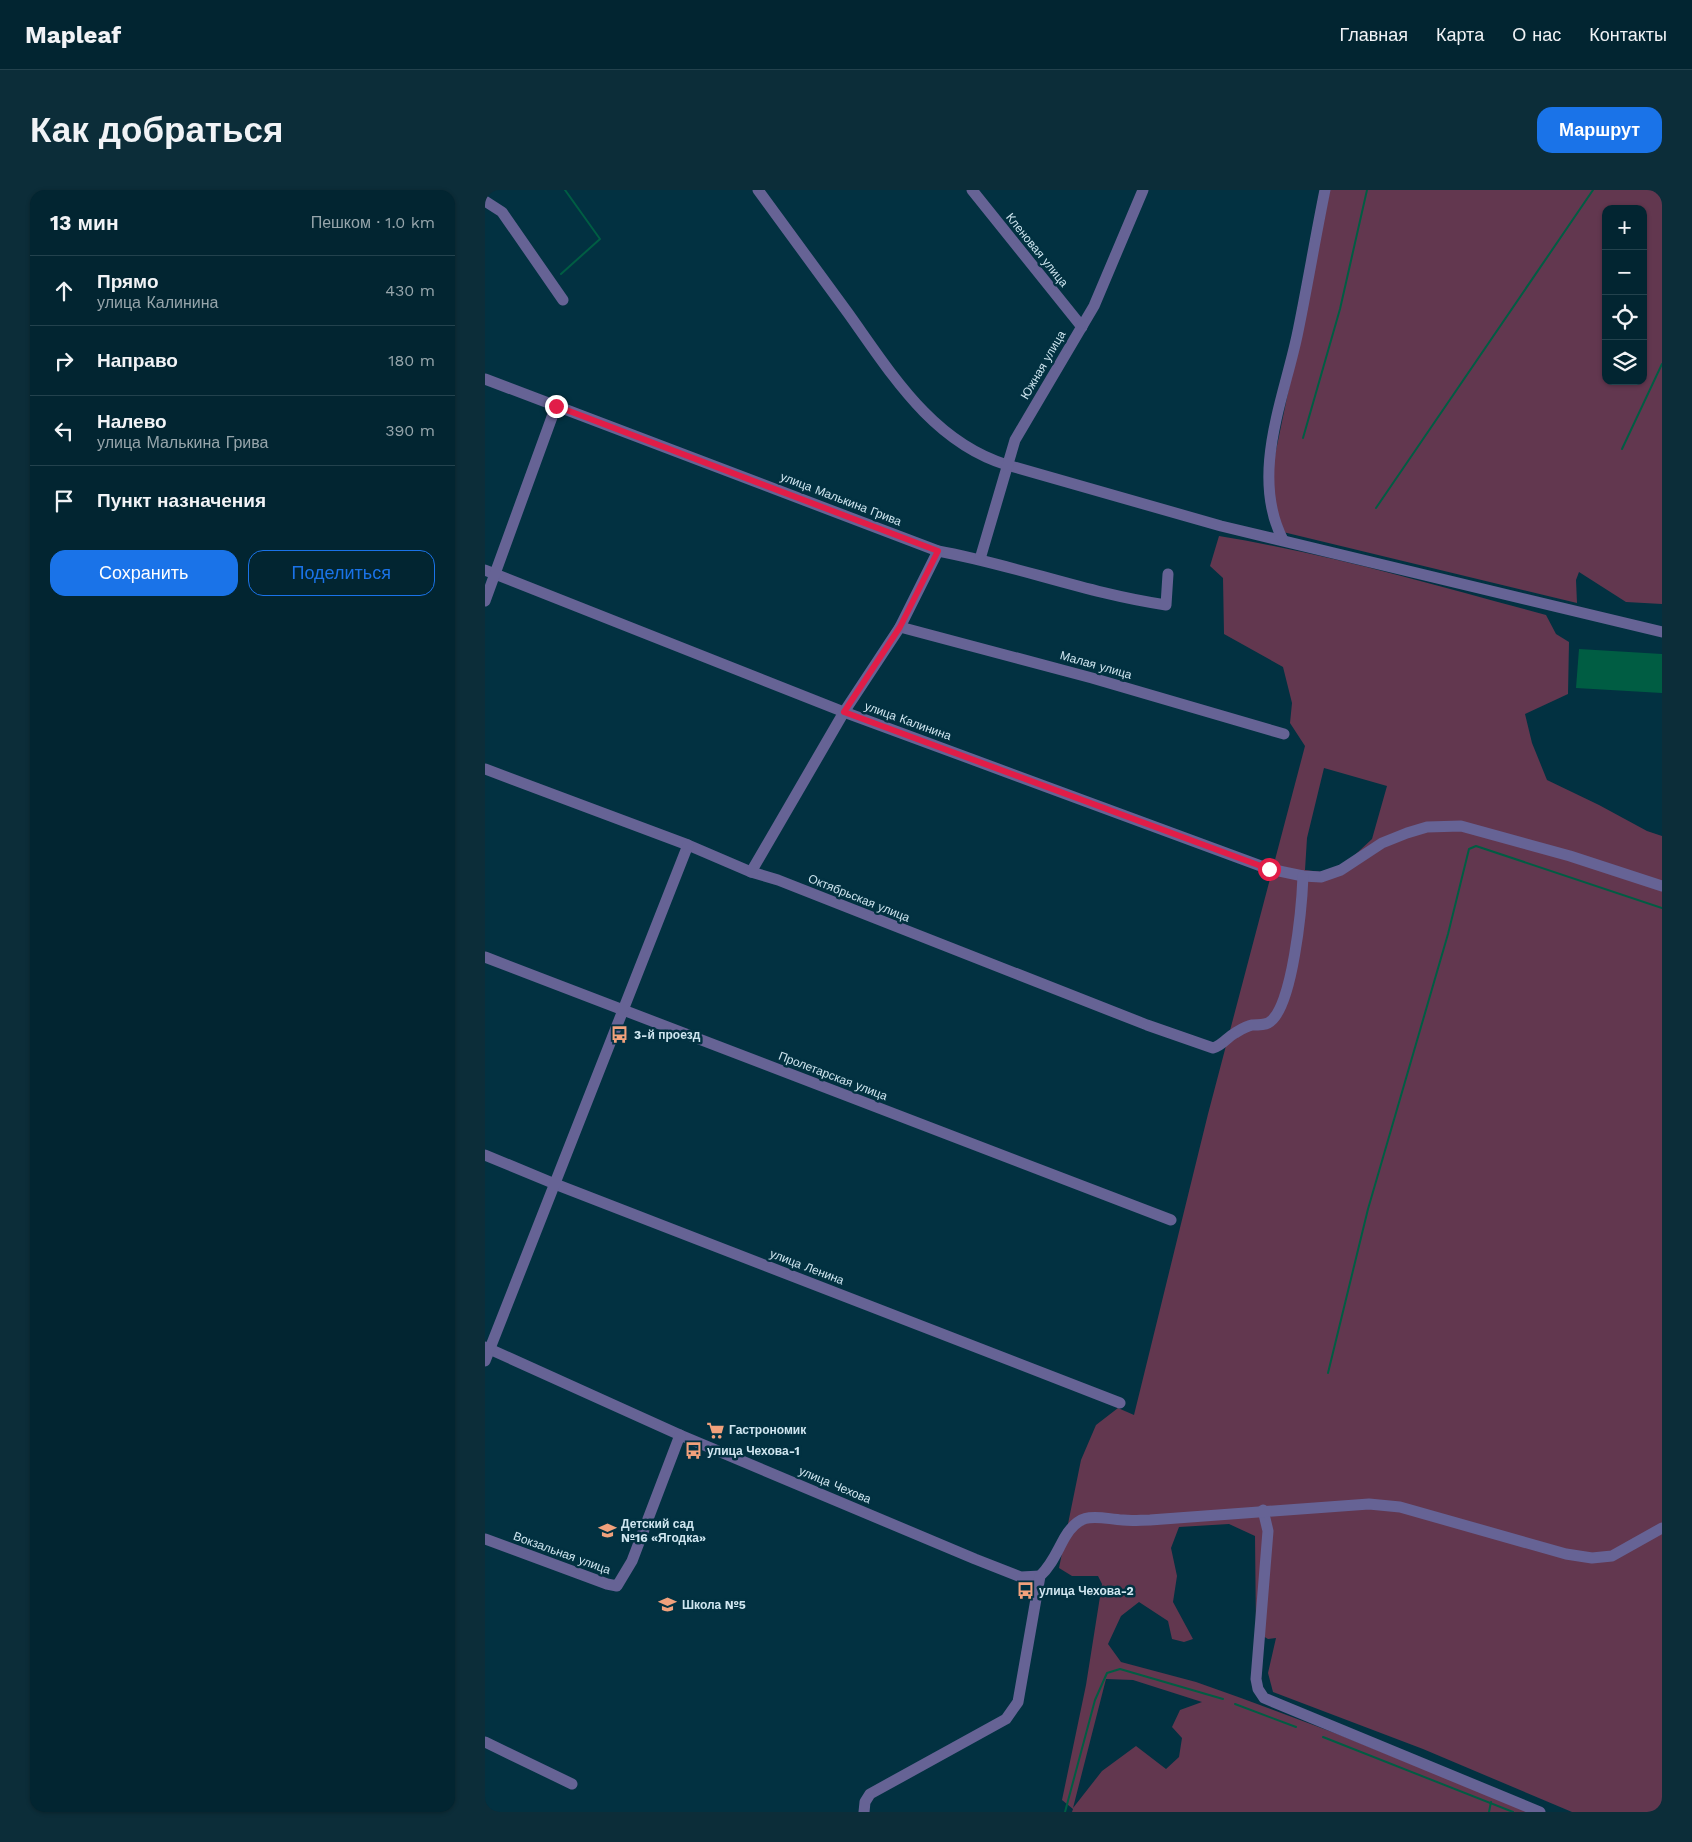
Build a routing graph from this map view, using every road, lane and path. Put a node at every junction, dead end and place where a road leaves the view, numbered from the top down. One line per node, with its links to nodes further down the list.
1 (758, 190): 10 (street)
2 (971, 190): 7 (street, Кленовая улица)
3 (1143, 190): 7 (street, Южная улица)
4 (1325, 190): 11 (street)
5 (485, 201): 6 (street)
6 (563, 300)
7 (1081, 327): 10 (street, Южная улица)
8 (485, 379): 9 (street, улица Малькина Грива)
9 (556, 406): 12 (street, улица Малькина Грива); 14 (street)
10 (1007, 465): 11 (street); 13 (street, Южная улица)
11 (1283, 540): 18 (street)
12 (938, 551): 13 (street, улица Малькина Грива); 17 (street)
13 (980, 559): 15 (street, улица Малькина Грива)
14 (490, 572): 16 (street); 19 (street, улица Калинина)
15 (1169, 574)
16 (485, 601)
17 (900, 627): 19 (street); 20 (street, Малая улица)
18 (1662, 632)
19 (844, 712): 23 (street); 24 (street, улица Калинина)
20 (1283, 734)
21 (485, 769): 22 (street, Октябрьская улица)
22 (688, 845): 23 (street, Октябрьская улица); 27 (street)
23 (751, 872): 24 (street, Октябрьская улица)
24 (1303, 876): 25 (street, улица Калинина)
25 (1662, 886)
26 (485, 957): 27 (street, Пролетарская улица)
27 (623, 1010): 29 (street); 30 (street, Пролетарская улица)
28 (485, 1155): 29 (street, улица Ленина)
29 (555, 1184): 31 (street); 33 (street, улица Ленина)
30 (1171, 1220)
31 (487, 1348): 32 (street); 34 (street, улица Чехова)
32 (485, 1361)
33 (1120, 1403)
34 (680, 1435): 37 (street, Вокзальная улица); 38 (street, улица Чехова)
35 (1263, 1510): 36 (street); 38 (street); 42 (street)
36 (1662, 1528)
37 (485, 1539)
38 (1040, 1576): 41 (street)
39 (485, 1742): 40 (street)
40 (572, 1784)
41 (865, 1812)
42 (1540, 1812)

